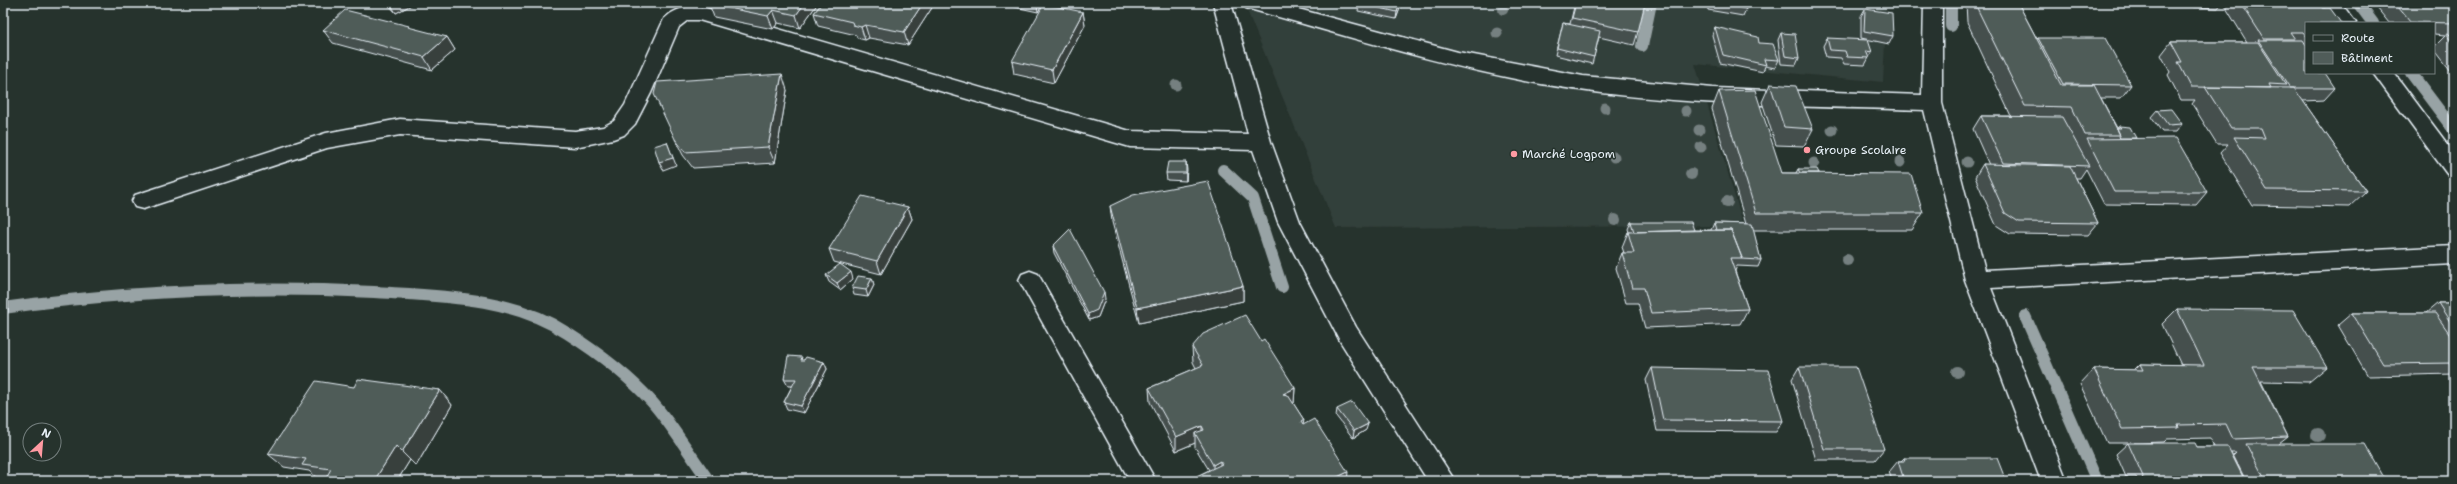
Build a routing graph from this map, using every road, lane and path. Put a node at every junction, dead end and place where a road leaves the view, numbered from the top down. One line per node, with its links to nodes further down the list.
1 (1222, 3): 9 (street)
2 (1253, 3): 5 (street)
3 (1933, 3): 8 (street)
4 (2331, 3): 6 (street)
5 (1290, 8): 8 (street)
6 (2345, 22)
7 (2385, 74): 10 (street)
8 (1932, 103): 14 (street)
9 (1260, 142): 11 (street); 16 (street)
10 (2454, 168)
11 (143, 201)
12 (2454, 255): 14 (street)
13 (1030, 280): 15 (street)
14 (1976, 280): 17 (street)
15 (1143, 481)
16 (1442, 481)
17 (2054, 481)

